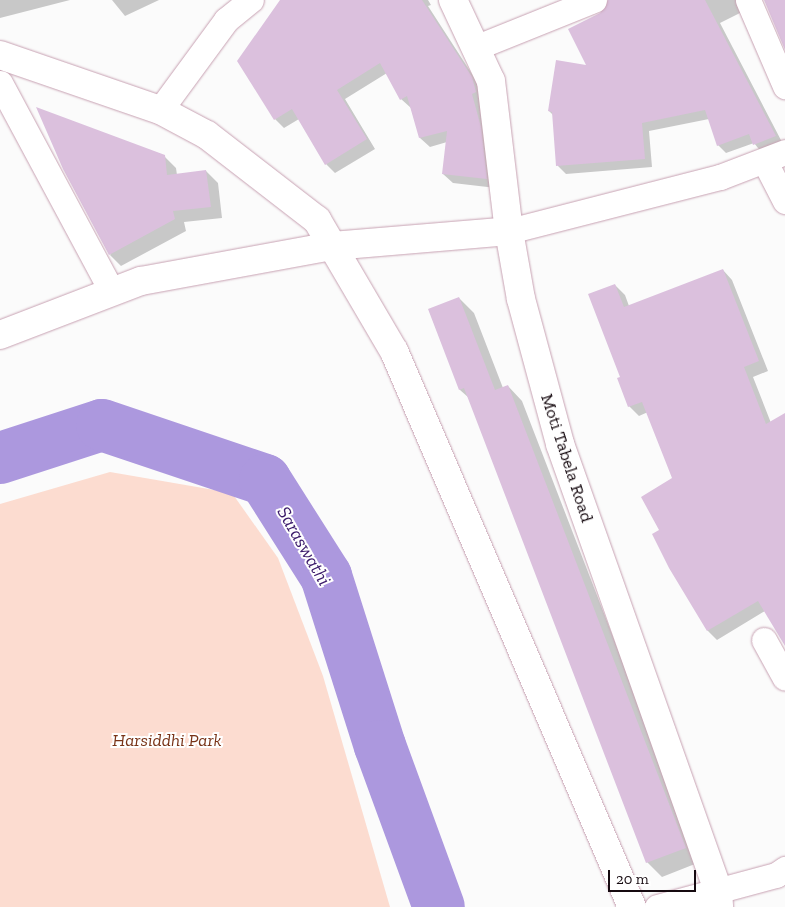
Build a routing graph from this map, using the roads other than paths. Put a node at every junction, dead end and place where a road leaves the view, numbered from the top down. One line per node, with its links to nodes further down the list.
1 (250, 0): 9 (street)
2 (453, 0): 5 (main road, Moti Tabela Road)
3 (594, 0): 5 (street)
4 (748, 0): 8 (street)
5 (477, 47): 12 (main road, Moti Tabela Road)
6 (0, 55): 9 (main road)
7 (0, 83): 14 (street)
8 (785, 86)
9 (160, 110): 13 (main road)
10 (775, 157): 11 (street); 12 (street)
11 (785, 201)
12 (509, 231): 13 (main road); 19 (main road, Moti Tabela Road)
13 (332, 246): 14 (main road); 20 (main road)
14 (112, 292): 15 (main road)
15 (0, 335)
16 (764, 640): 17 (street)
17 (785, 678)
18 (785, 869): 19 (street)
19 (718, 899): 21 (street)
20 (632, 907)
21 (657, 907)

